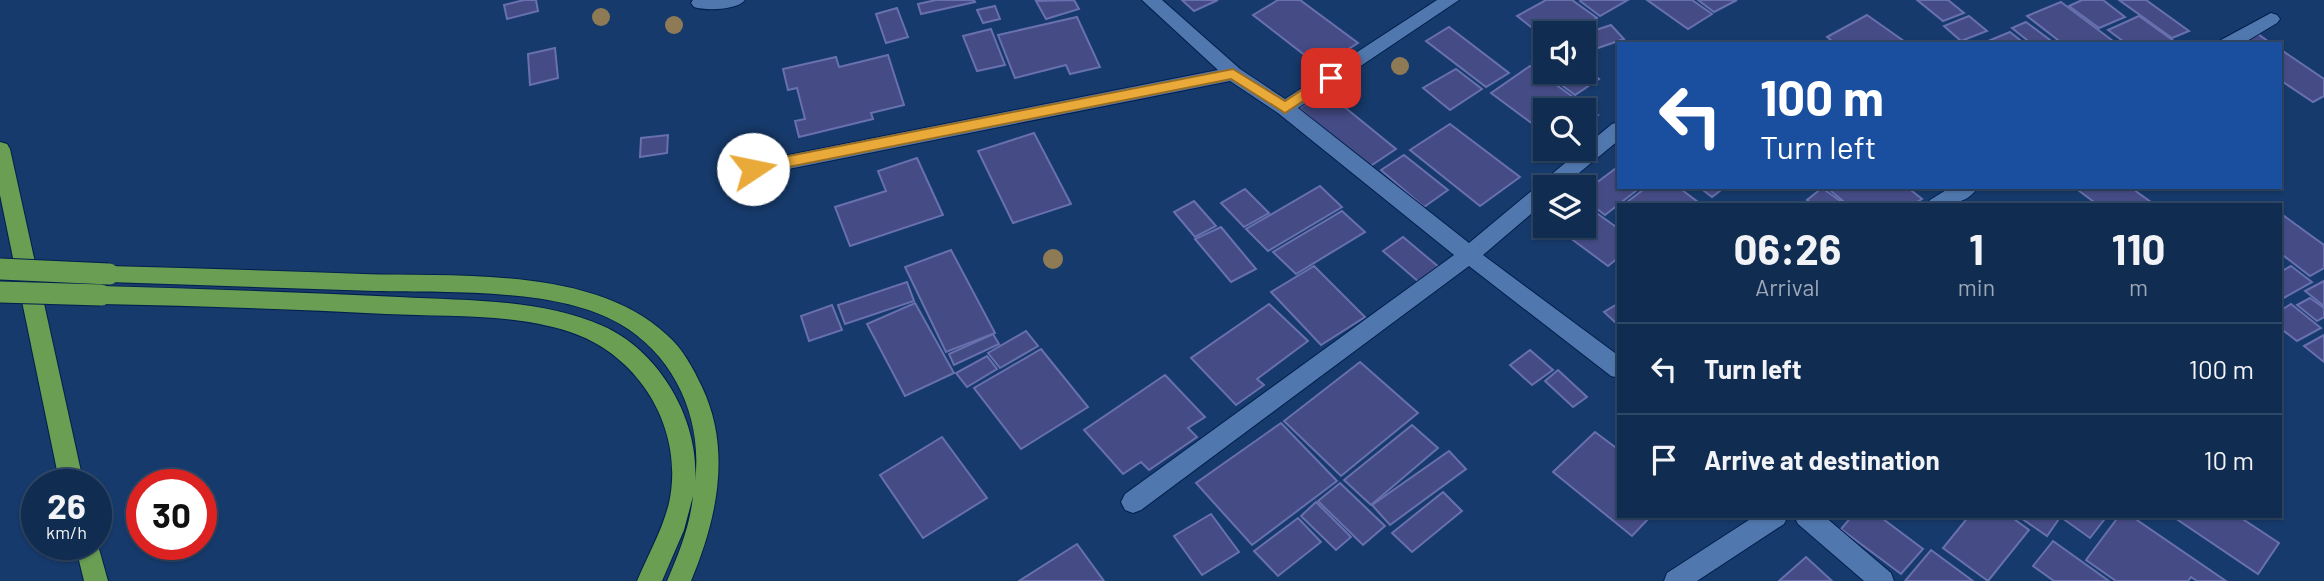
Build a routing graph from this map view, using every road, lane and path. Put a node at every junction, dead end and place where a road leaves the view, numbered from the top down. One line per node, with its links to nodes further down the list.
1 (736, 0): 4 (street)
2 (1151, 0): 7 (street)
3 (1450, 0): 8 (street)
4 (700, 3)
5 (2272, 19): 6 (street)
6 (2231, 42)
7 (1233, 74): 8 (street); 11 (street)
8 (1285, 107): 16 (street)
9 (1617, 131): 12 (street)
10 (0, 149): 20 (highway)
11 (753, 169)
12 (1563, 175)
13 (1965, 189): 15 (street)
14 (1533, 201): 16 (street)
15 (1940, 203)
16 (1469, 255): 19 (street); 21 (street)
17 (0, 269): 28 (highway, bridge)
18 (0, 292): 27 (highway, bridge)
19 (1617, 367)
20 (69, 469)
21 (1133, 502)
22 (1773, 518): 29 (street)
23 (1808, 518): 25 (street)
24 (91, 560): 26 (highway)
25 (1865, 576)
26 (96, 581)
27 (649, 581)
28 (679, 581)
29 (1676, 581)

